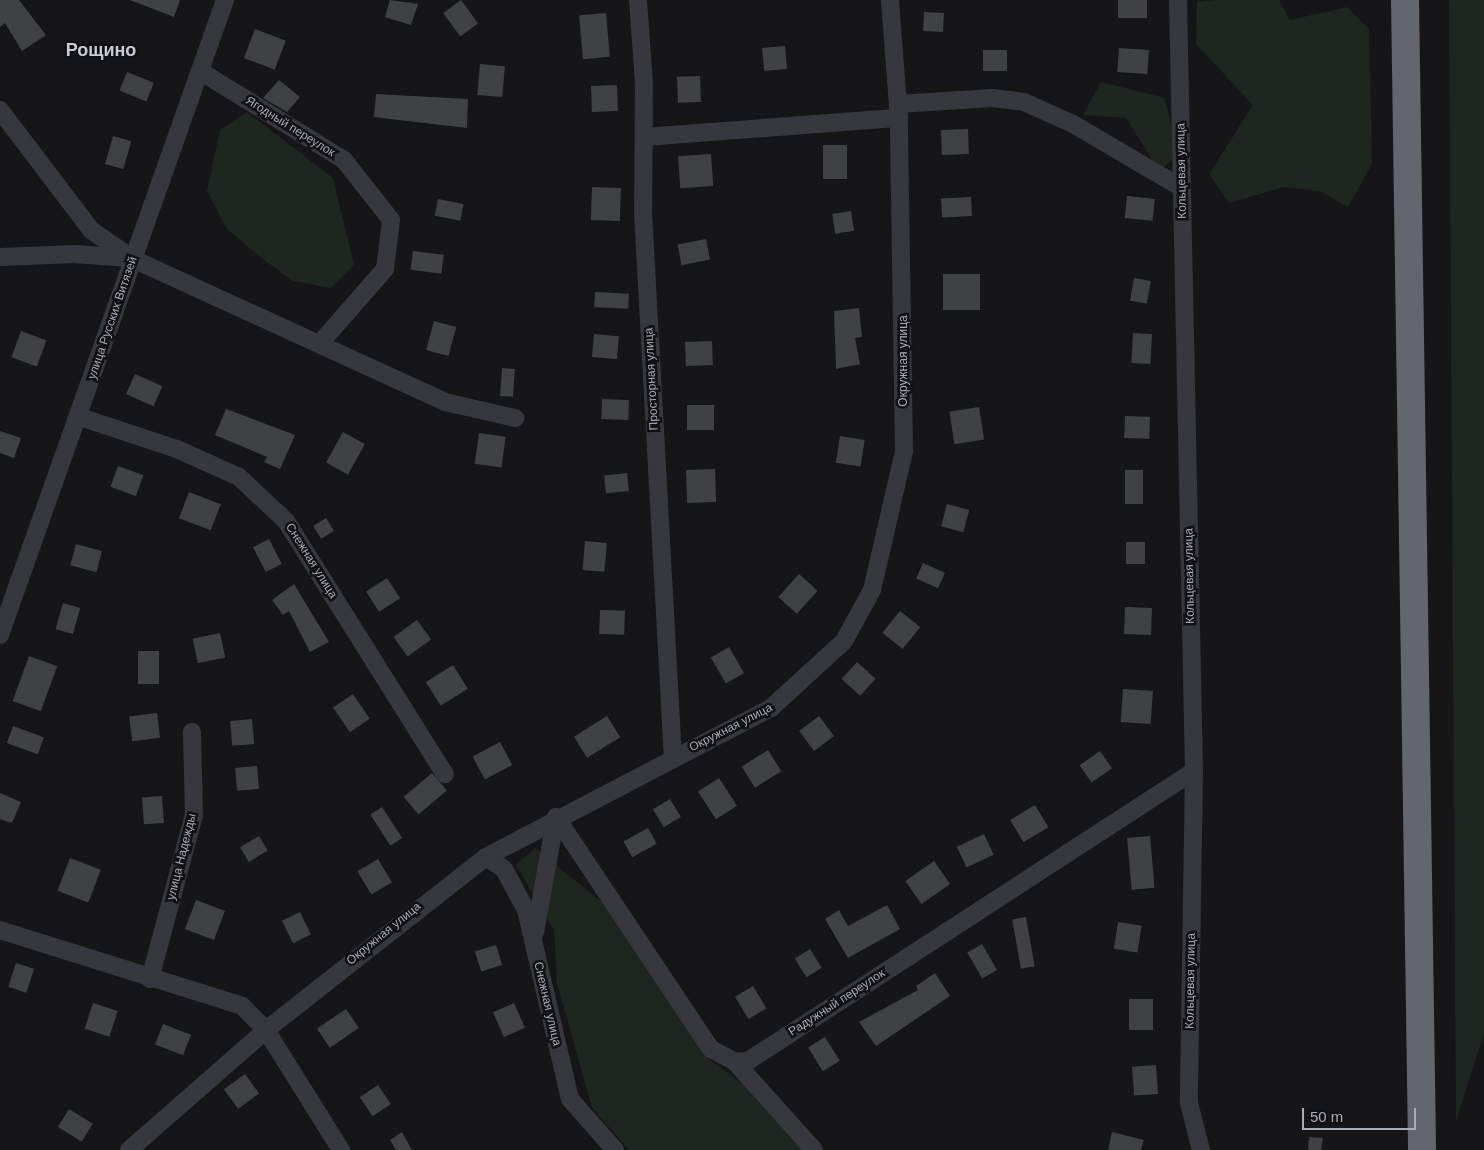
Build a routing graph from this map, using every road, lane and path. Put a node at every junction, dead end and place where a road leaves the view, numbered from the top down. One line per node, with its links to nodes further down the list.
1 (225, 0): 6 (street, улица Русских Витязей)
2 (638, 0): 9 (street, Просторная улица)
3 (890, 0): 8 (street, Окружная улица)
4 (1178, 0): 10 (street, Кольцевая улица)
5 (1405, 0): 33 (highway)
6 (200, 71): 12 (street, улица Русских Витязей); 13 (street, Ягодный переулок)
7 (0, 110): 12 (street)
8 (899, 111): 9 (street); 10 (street); 18 (street, Окружная улица)
9 (644, 137): 18 (street, Просторная улица)
10 (1182, 188): 19 (street, Кольцевая улица)
11 (0, 257): 12 (street)
12 (133, 259): 13 (street); 14 (street, улица Русских Витязей)
13 (321, 342): 15 (street)
14 (80, 418): 16 (street, улица Русских Витязей); 20 (street, Снежная улица)
15 (515, 418)
16 (0, 635)
17 (192, 732): 25 (street, улица Надежды)
18 (673, 758): 21 (street, Окружная улица)
19 (1194, 771): 27 (street, Радужный переулок); 32 (street, Кольцевая улица)
20 (445, 774)
21 (556, 817): 22 (street, Окружная улица); 24 (street); 27 (street)
22 (486, 857): 24 (street, Снежная улица); 26 (street, Окружная улица)
23 (0, 930): 25 (street)
24 (534, 934): 30 (street, Снежная улица)
25 (150, 979): 26 (street)
26 (266, 1030): 28 (street); 29 (street)
27 (735, 1062): 31 (street)
28 (129, 1150)
29 (341, 1150)
30 (614, 1150)
31 (814, 1150)
32 (1201, 1150)
33 (1422, 1150)

